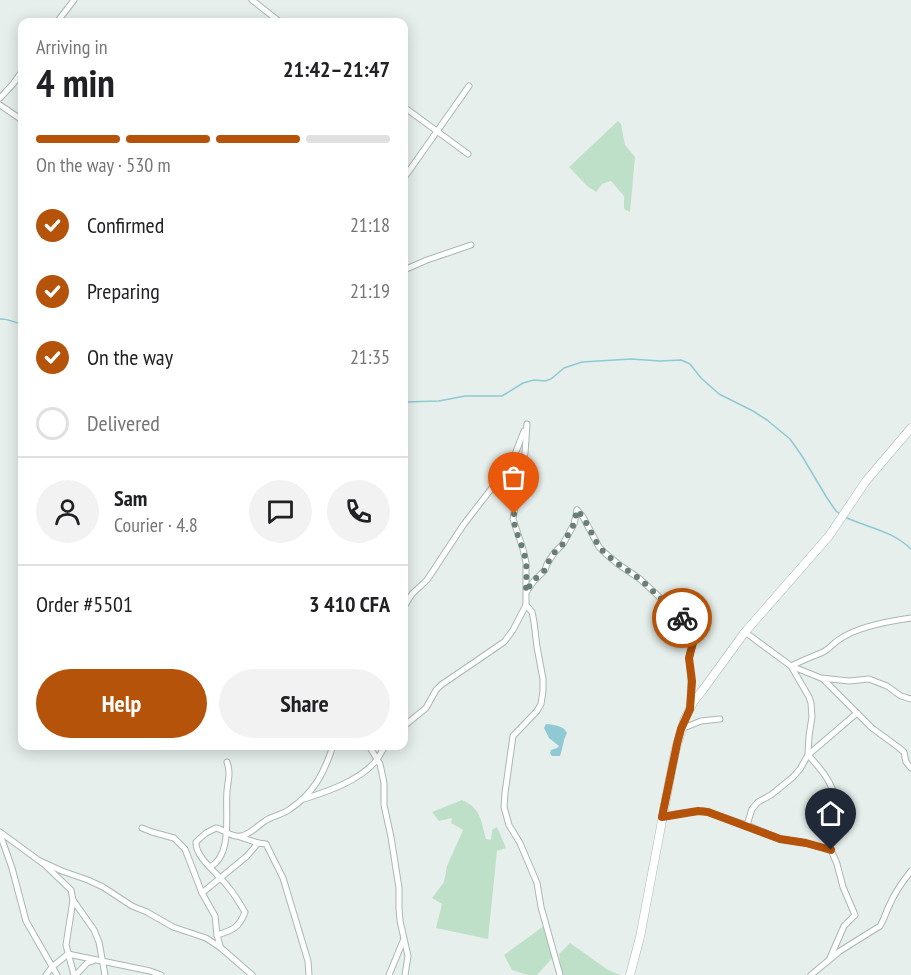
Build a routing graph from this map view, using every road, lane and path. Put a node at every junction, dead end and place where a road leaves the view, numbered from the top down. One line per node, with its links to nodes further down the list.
1 (74, 0): 3 (street)
2 (252, 0): 4 (street)
3 (60, 18)
4 (275, 18)
5 (18, 77): 7 (street)
6 (469, 86): 11 (street)
7 (0, 98)
8 (0, 105): 10 (street)
9 (408, 110): 11 (street)
10 (18, 117)
11 (437, 131): 12 (street); 13 (street)
12 (468, 154)
13 (408, 172)
14 (471, 245): 15 (street)
15 (408, 268)
16 (911, 428): 21 (street)
17 (526, 592): 18 (street); 19 (street); 25 (street)
18 (408, 600)
19 (526, 605): 28 (street); 71 (street)
20 (911, 618): 22 (street)
21 (745, 633): 22 (street); 25 (street)
22 (791, 666): 23 (street); 33 (street)
23 (821, 678): 24 (street); 26 (street)
24 (911, 699)
25 (690, 709): 29 (street)
26 (857, 713): 33 (street); 36 (street)
27 (720, 718): 29 (street)
28 (408, 723)
29 (681, 729): 38 (street)
30 (331, 750): 37 (street)
31 (371, 750): 34 (street)
32 (383, 750): 34 (street)
33 (808, 755): 39 (street); 45 (street)
34 (377, 759): 37 (street); 55 (street)
35 (227, 762): 42 (street)
36 (911, 768)
37 (301, 800): 43 (street)
38 (662, 817): 39 (street); 72 (street)
39 (747, 825): 45 (street)
40 (142, 828): 52 (street)
41 (0, 833): 46 (street); 61 (street)
42 (226, 834): 43 (street); 47 (street); 47 (street)
43 (239, 837): 44 (street)
44 (258, 843): 50 (street); 68 (street)
45 (831, 850): 58 (street)
46 (40, 861): 49 (street); 51 (street)
47 (210, 867): 50 (street)
48 (911, 871): 58 (street)
49 (74, 875): 51 (street); 56 (street)
50 (220, 878): 52 (street); 54 (street)
51 (71, 890): 53 (street)
52 (202, 892): 54 (street)
53 (74, 900): 57 (street); 60 (street)
54 (217, 935): 56 (street)
55 (404, 937): 69 (street); 70 (street)
56 (221, 948): 67 (street)
57 (68, 954): 59 (street); 61 (street); 64 (street)
58 (830, 958): 73 (street)
59 (94, 960): 60 (street); 64 (street)
60 (103, 961): 65 (street); 66 (street)
61 (52, 967): 62 (street); 63 (street)
62 (46, 975)
63 (57, 975)
64 (75, 975)
65 (105, 975)
66 (162, 975)
67 (252, 975)
68 (309, 975)
69 (389, 975)
70 (405, 975)
71 (560, 975)
72 (630, 975)
73 (811, 975)

